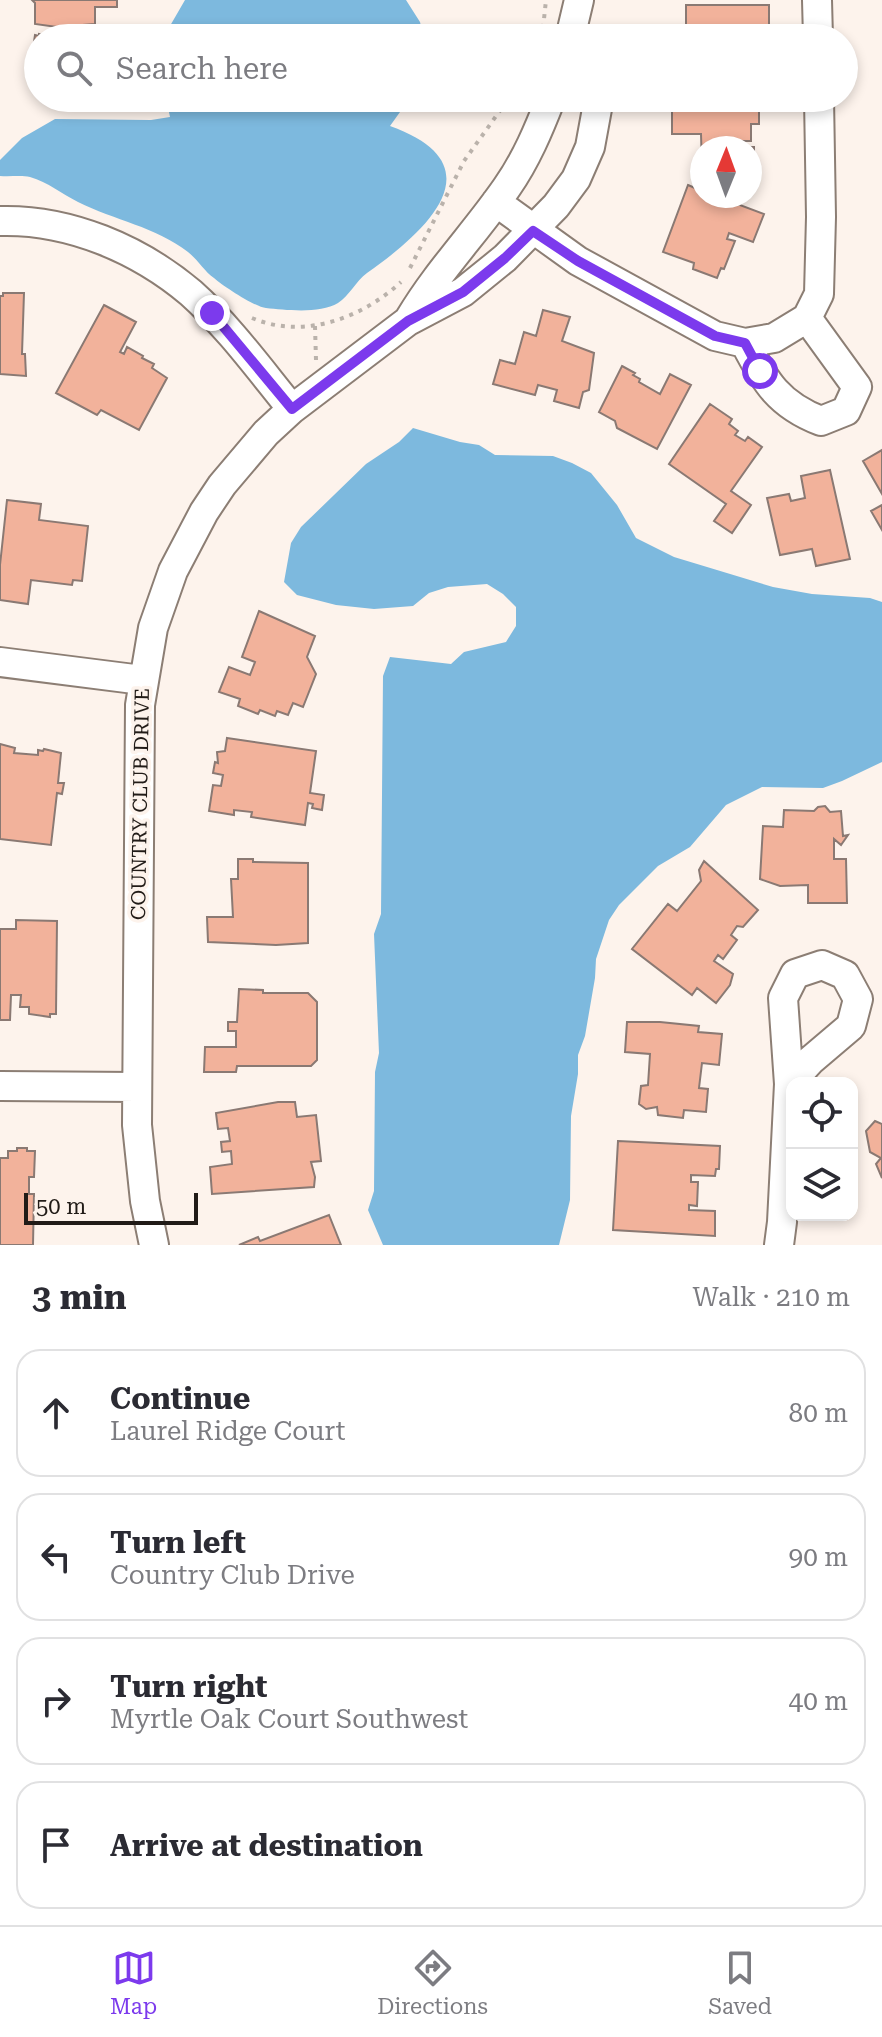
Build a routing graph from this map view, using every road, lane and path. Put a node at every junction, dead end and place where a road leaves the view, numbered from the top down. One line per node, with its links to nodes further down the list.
1 (546, 0): 4 (path)
2 (582, 0): 5 (street); 6 (street)
3 (817, 0): 7 (street)
4 (543, 24)
5 (574, 24)
6 (588, 24)
7 (818, 24)
8 (499, 112): 17 (path)
9 (546, 112): 12 (street, COUNTRY CLUB DRIVE)
10 (596, 112): 14 (street, COUNTRY CLUB DRIVE)
11 (819, 112): 15 (street)
12 (496, 202): 14 (street); 16 (street, COUNTRY CLUB DRIVE)
13 (0, 221): 19 (street)
14 (533, 231): 16 (street, COUNTRY CLUB DRIVE); 18 (street)
15 (807, 318): 18 (street); 18 (street)
16 (408, 321): 19 (street, COUNTRY CLUB DRIVE)
17 (315, 326)
18 (745, 343)
19 (292, 409): 21 (street, COUNTRY CLUB DRIVE)
20 (0, 662): 21 (street)
21 (142, 680): 23 (street, COUNTRY CLUB DRIVE)
22 (0, 1086): 23 (street)
23 (136, 1087): 25 (street, COUNTRY CLUB DRIVE)
24 (786, 1143): 26 (street)
25 (154, 1245)
26 (779, 1245)

